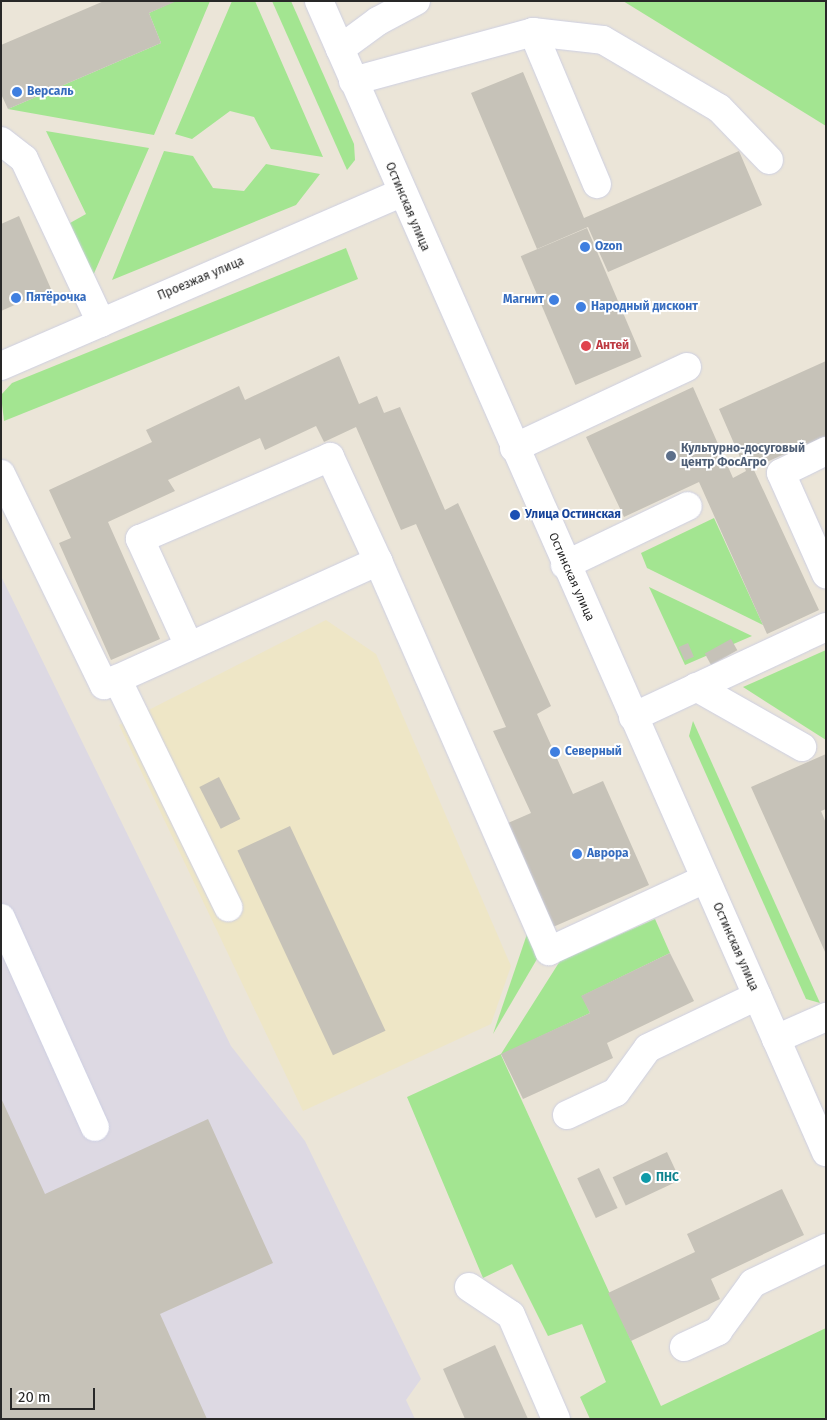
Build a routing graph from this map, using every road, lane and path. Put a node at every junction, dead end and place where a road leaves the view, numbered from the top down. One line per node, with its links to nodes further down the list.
1 (319, 1): 4 (street, Остинская улица)
2 (416, 1): 4 (street)
3 (533, 32): 5 (street); 7 (street); 8 (street)
4 (340, 49): 5 (street, Остинская улица)
5 (353, 81): 9 (street, Остинская улица)
6 (1, 141): 10 (street)
7 (770, 160)
8 (597, 184)
9 (401, 193): 10 (street, Проезжая улица); 13 (street, Остинская улица)
10 (101, 323): 11 (street, Проезжая улица)
11 (1, 366)
12 (687, 367): 13 (street)
13 (514, 448): 18 (street, Остинская улица)
14 (826, 451): 19 (street)
15 (1, 474): 22 (street)
16 (688, 506): 18 (street)
17 (378, 561): 21 (street); 21 (street); 26 (street)
18 (565, 565): 24 (street, Остинская улица)
19 (826, 574)
20 (826, 627): 23 (street)
21 (189, 646): 22 (street)
22 (118, 679): 27 (street)
23 (696, 687): 24 (street); 25 (street)
24 (633, 717): 26 (street, Остинская улица)
25 (802, 747)
26 (705, 879): 29 (street, Остинская улица)
27 (228, 907)
28 (1, 918): 33 (street)
29 (757, 996): 31 (street, Остинская улица); 32 (street)
30 (826, 1017): 31 (street)
31 (776, 1039): 34 (street, Остинская улица)
32 (566, 1115)
33 (95, 1127)
34 (826, 1152)
35 (826, 1248): 37 (street)
36 (469, 1288): 38 (street)
37 (684, 1347)
38 (556, 1419)

